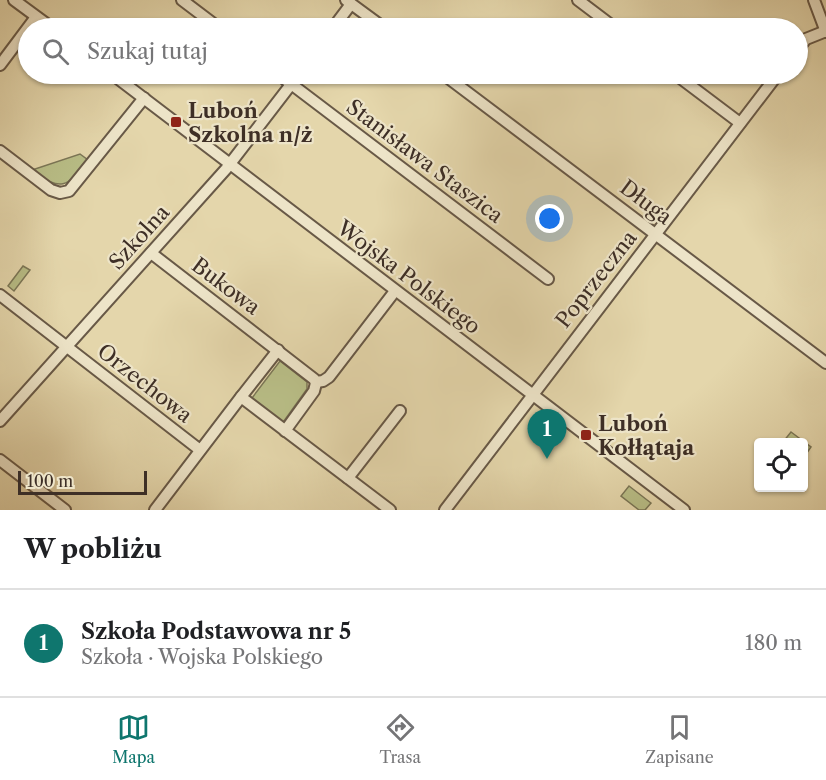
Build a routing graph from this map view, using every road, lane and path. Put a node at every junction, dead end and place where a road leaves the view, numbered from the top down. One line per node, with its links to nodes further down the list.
1 (14, 0): 6 (street)
2 (182, 0): 7 (street)
3 (578, 0): 10 (street)
4 (814, 0): 11 (street)
5 (349, 2): 8 (street); 9 (street)
6 (36, 17)
7 (206, 18)
8 (339, 18)
9 (371, 18)
10 (602, 18)
11 (826, 31): 12 (street)
12 (808, 38)
13 (18, 41): 14 (street)
14 (0, 65)
15 (125, 84): 20 (street, Wojska Polskiego)
16 (292, 84): 23 (street, Szkolna); 26 (street, Stanisława Staszica)
17 (456, 84): 24 (street, Długa)
18 (688, 84): 21 (street)
19 (770, 84): 21 (street, Poprzeczna)
20 (144, 98): 22 (street); 23 (street, Wojska Polskiego)
21 (740, 123): 24 (street, Poprzeczna)
22 (0, 151)
23 (230, 164): 25 (street, Szkolna); 27 (street, Wojska Polskiego)
24 (656, 234): 31 (street, Długa); 33 (street, Poprzeczna)
25 (151, 253): 29 (street, Szkolna); 30 (street, Bukowa)
26 (548, 279)
27 (394, 291): 32 (street); 33 (street, Wojska Polskiego)
28 (0, 295): 29 (street, Orzechowa)
29 (67, 346): 36 (street, Szkolna); 38 (street, Orzechowa)
30 (278, 350): 32 (street, Bukowa); 34 (street)
31 (826, 363)
32 (316, 382): 37 (street)
33 (532, 394): 44 (street, Poprzeczna); 45 (street, Wojska Polskiego)
34 (241, 397): 37 (street); 38 (street)
35 (400, 411): 40 (street)
36 (0, 421)
37 (285, 431): 40 (street)
38 (200, 450): 42 (street)
39 (0, 460): 41 (street)
40 (348, 478): 43 (street)
41 (65, 510)
42 (154, 510)
43 (390, 510)
44 (445, 510)
45 (684, 510)

